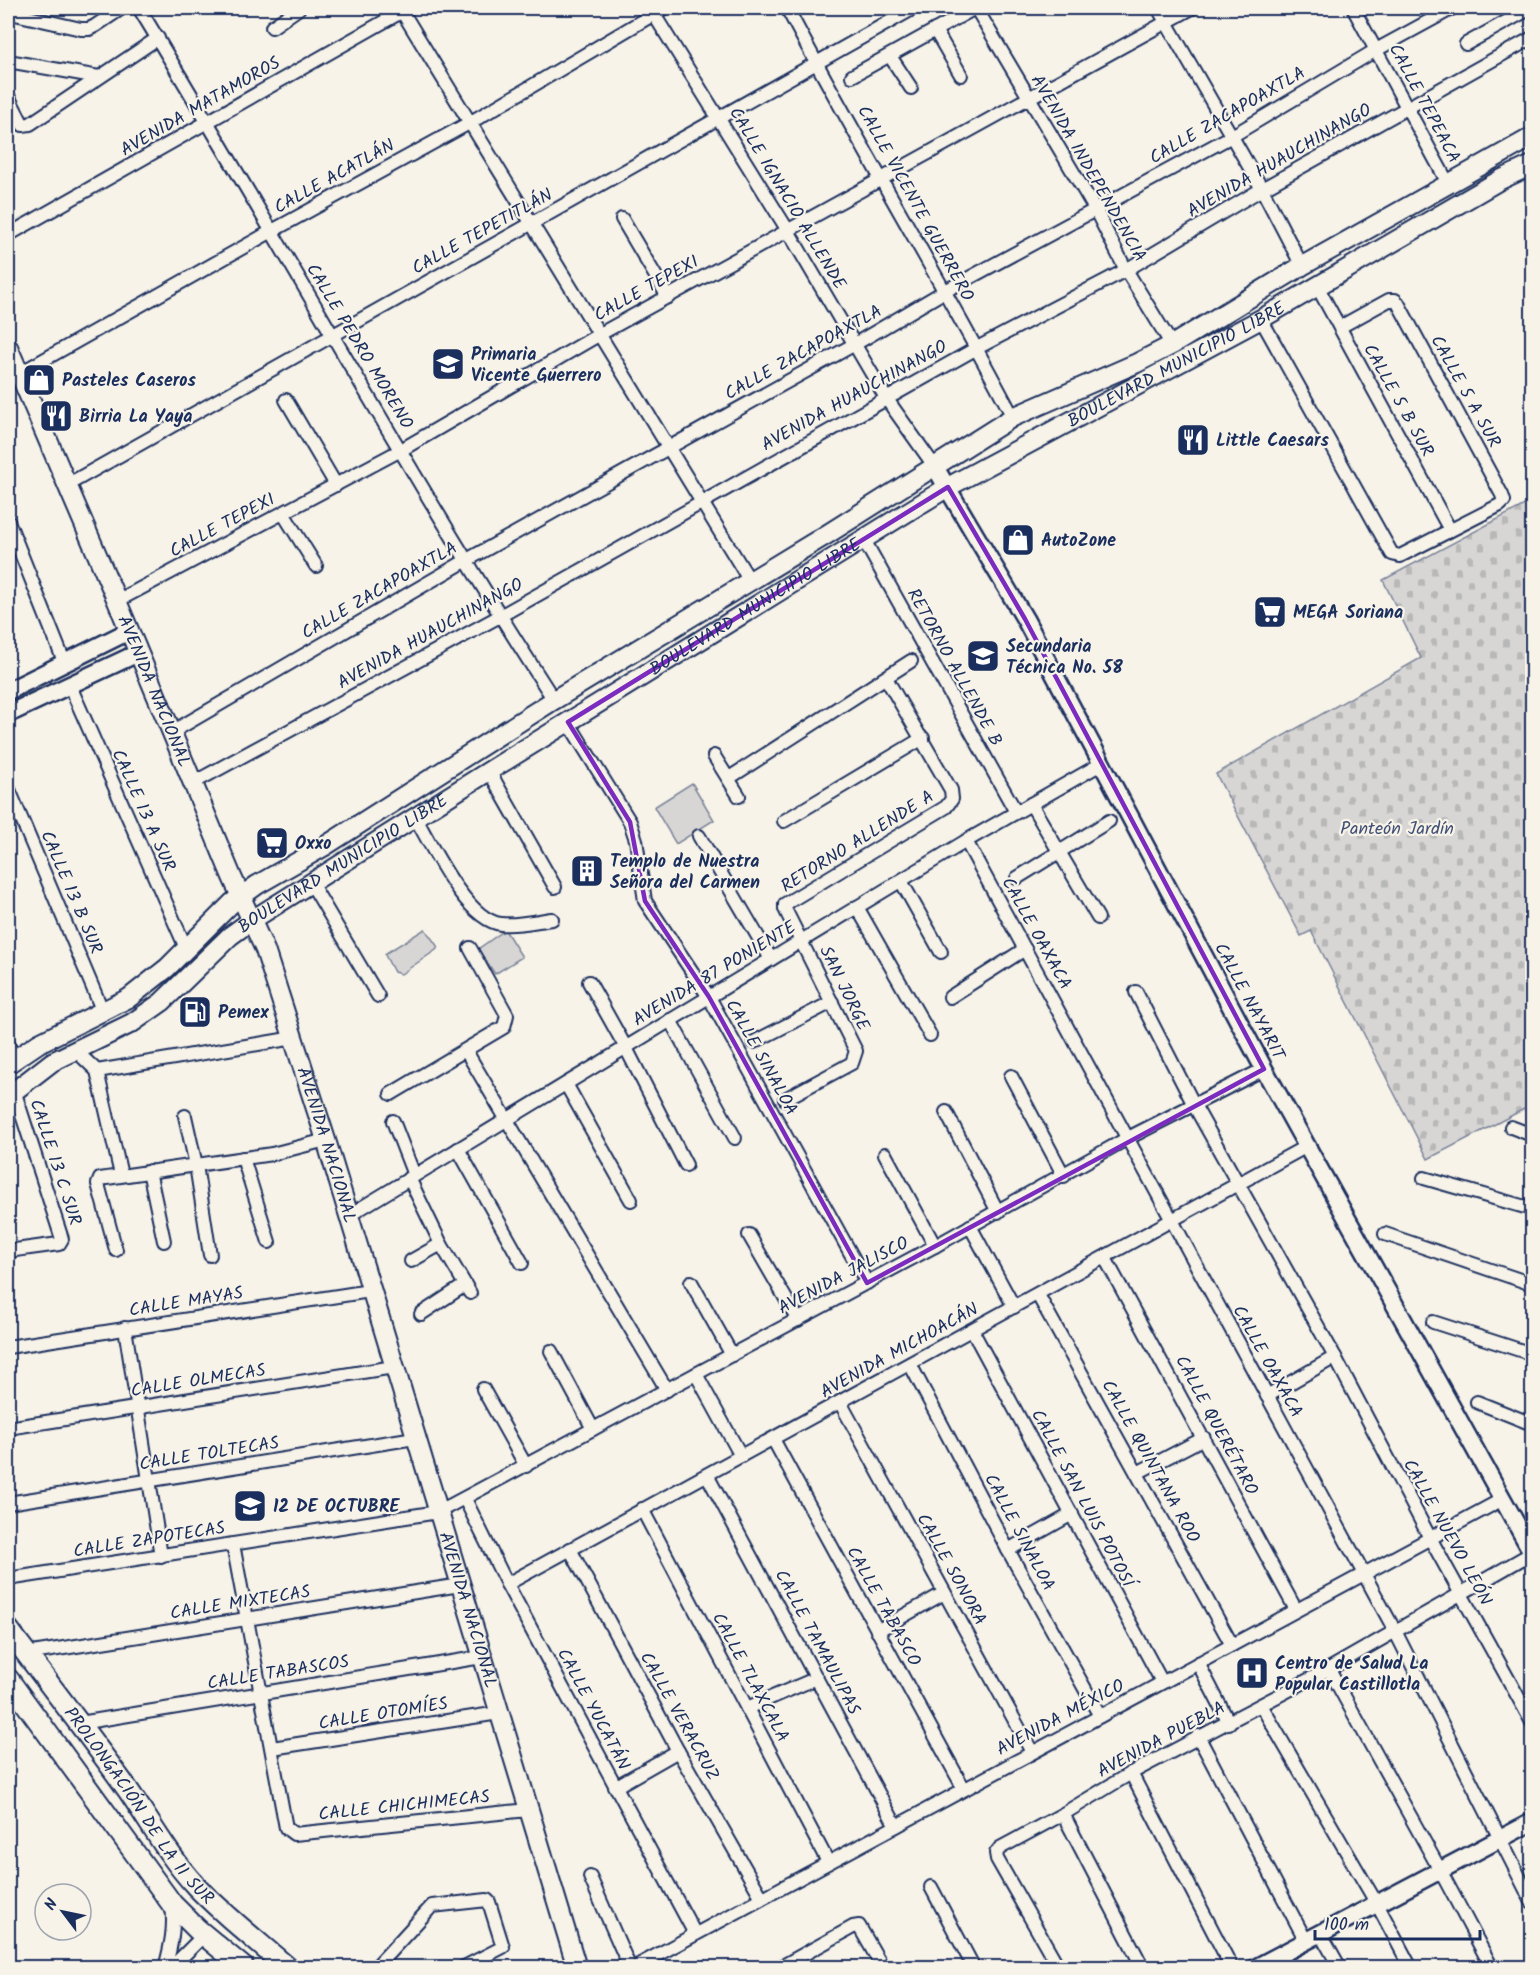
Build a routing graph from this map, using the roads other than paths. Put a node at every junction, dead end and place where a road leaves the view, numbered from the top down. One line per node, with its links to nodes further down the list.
1 (26, 8): 15 (street)
2 (122, 8): 15 (street)
3 (139, 8): 19 (street, CALLE PEDRO MORENO)
4 (299, 8): 17 (street)
5 (787, 8): 25 (street, CALLE VICENTE GUERRERO)
6 (915, 8): 25 (street, CALLE TEPETITLÁN)
7 (975, 8): 18 (street); 31 (street, AVENIDA INDEPENDENCIA)
8 (1158, 8): 16 (street)
9 (1192, 8): 16 (street, CALLE TEPEXI)
10 (1353, 8): 22 (street, CALLE TEPEACA)
11 (1453, 8): 22 (street, CALLE ZACAPOAXTLA)
12 (1531, 8): 21 (street)
13 (404, 9): 34 (street, AVENIDA MATAMOROS); 35 (street)
14 (656, 9): 33 (street, CALLE IGNACIO ALLENDE); 35 (street, CALLE ACATLÁN)
15 (11, 16)
16 (1166, 23): 31 (street, CALLE TEPEXI); 36 (street)
17 (272, 27)
18 (934, 30): 23 (street); 26 (street)
19 (158, 38): 28 (street); 34 (street, CALLE PEDRO MORENO)
20 (1533, 38): 32 (street, AVENIDA HUAUCHINANGO)
21 (1466, 44)
22 (1376, 50): 32 (street, CALLE TEPEACA); 36 (street, CALLE ZACAPOAXTLA)
23 (890, 56): 27 (street); 29 (street)
24 (8, 61): 28 (street)
25 (815, 62): 33 (street, CALLE TEPETITLÁN); 39 (street, CALLE VICENTE GUERRERO)
26 (961, 75)
27 (852, 76)
28 (99, 77): 30 (street)
29 (911, 88)
30 (8, 96)
31 (1028, 98): 39 (street, CALLE TEPEXI); 42 (street, AVENIDA INDEPENDENCIA)
32 (1407, 108): 40 (street, CALLE TEPEACA); 41 (street, AVENIDA HUAUCHINANGO)
33 (717, 118): 44 (street, CALLE TEPETITLÁN); 45 (street, CALLE IGNACIO ALLENDE)
34 (208, 122): 46 (street, CALLE PEDRO MORENO); 47 (street, AVENIDA MATAMOROS)
35 (471, 122): 44 (street); 46 (street, CALLE ACATLÁN)
36 (1232, 136): 41 (street); 42 (street, CALLE ZACAPOAXTLA)
37 (1533, 137): 40 (main road, BOULEVARD MUNICIPIO LIBRE)
38 (1533, 165): 50 (main road, BOULEVARD MUNICIPIO LIBRE)
39 (881, 177): 45 (street, CALLE TEPEXI); 51 (street, CALLE VICENTE GUERRERO)
40 (1449, 185): 48 (main road, BOULEVARD MUNICIPIO LIBRE)
41 (1262, 189): 48 (street); 49 (street, AVENIDA HUAUCHINANGO)
42 (1095, 209): 49 (street, AVENIDA INDEPENDENCIA); 51 (street, CALLE ZACAPOAXTLA)
43 (622, 219): 52 (street)
44 (532, 224): 55 (street); 56 (street, CALLE TEPETITLÁN)
45 (787, 230): 52 (street, CALLE TEPEXI); 57 (street, CALLE IGNACIO ALLENDE)
46 (272, 231): 56 (street, CALLE PEDRO MORENO); 61 (street, CALLE ACATLÁN)
47 (8, 235)
48 (1302, 266): 58 (main road, BOULEVARD MUNICIPIO LIBRE)
49 (1126, 270): 58 (street, AVENIDA INDEPENDENCIA); 60 (street, AVENIDA HUAUCHINANGO)
50 (1317, 286): 53 (main road, BOULEVARD MUNICIPIO LIBRE); 54 (street, CALLE 5 B SUR)
51 (945, 291): 57 (street, CALLE ZACAPOAXTLA); 60 (street, CALLE VICENTE GUERRERO)
52 (668, 297): 55 (street, CALLE TEPEXI)
53 (1261, 319): 70 (main road, BOULEVARD MUNICIPIO LIBRE); 74 (street)
54 (1340, 327): 74 (street, CALLE 5 B SUR); 74 (street, CALLE 5 A SUR)
55 (600, 334): 65 (street); 66 (street, CALLE TEPEXI)
56 (333, 336): 66 (street, CALLE PEDRO MORENO); 68 (street, CALLE TEPETITLÁN)
57 (855, 344): 62 (street, CALLE IGNACIO ALLENDE); 65 (street, CALLE ZACAPOAXTLA)
58 (1172, 345): 64 (main road, BOULEVARD MUNICIPIO LIBRE)
59 (8, 347): 61 (main road, AVENIDA NACIONAL)
60 (976, 348): 62 (street, AVENIDA HUAUCHINANGO); 64 (street, CALLE VICENTE GUERRERO)
61 (14, 377): 68 (main road, AVENIDA NACIONAL)
62 (886, 398): 67 (street, CALLE IGNACIO ALLENDE); 71 (street, AVENIDA HUAUCHINANGO)
63 (286, 400): 69 (street)
64 (1013, 417): 67 (main road, BOULEVARD MUNICIPIO LIBRE)
65 (669, 447): 71 (street); 76 (street, CALLE ZACAPOAXTLA)
66 (401, 450): 69 (street, CALLE TEPEXI); 76 (street, CALLE PEDRO MORENO)
67 (935, 467): 70 (street, CALLE NAYARIT); 78 (main road, BOULEVARD MUNICIPIO LIBRE)
68 (67, 485): 79 (main road, AVENIDA NACIONAL)
69 (336, 485): 72 (street, CALLE TEPEXI)
70 (948, 487): 75 (main road, BOULEVARD MUNICIPIO LIBRE); 94 (street, CALLE NAYARIT)
71 (702, 501): 78 (street); 80 (street, AVENIDA HUAUCHINANGO)
72 (283, 513): 77 (street); 79 (street, CALLE TEPEXI)
73 (8, 521): 84 (street)
74 (1450, 530)
75 (864, 540): 90 (main road, BOULEVARD MUNICIPIO LIBRE); 101 (street, RETORNO ALLENDE B)
76 (467, 560): 80 (street, CALLE PEDRO MORENO); 91 (street, CALLE ZACAPOAXTLA)
77 (316, 566)
78 (750, 581): 88 (main road, BOULEVARD MUNICIPIO LIBRE)
79 (117, 601): 81 (main road, AVENIDA NACIONAL)
80 (500, 616): 88 (street, CALLE PEDRO MORENO); 97 (street, AVENIDA HUAUCHINANGO)
81 (129, 631): 82 (main road, AVENIDA NACIONAL); 84 (street)
82 (138, 653): 86 (street); 91 (main road, AVENIDA NACIONAL)
83 (911, 661): 85 (street)
84 (64, 664): 87 (street)
85 (886, 678): 92 (street, RETORNO ALLENDE A); 96 (street)
86 (70, 686): 89 (street); 118 (street, CALLE 13 A SUR)
87 (8, 691)
88 (554, 700): 112 (main road, BOULEVARD MUNICIPIO LIBRE)
89 (8, 714)
90 (568, 722): 95 (main road, BOULEVARD MUNICIPIO LIBRE); 126 (street, CALLE SINALOA)
91 (172, 732): 97 (main road, AVENIDA NACIONAL)
92 (923, 738): 103 (street); 117 (street, RETORNO ALLENDE A)
93 (714, 756): 96 (street)
94 (1101, 764): 100 (street, AVENIDA 87 PONIENTE); 138 (street, CALLE NAYARIT)
95 (489, 771): 102 (main road, BOULEVARD MUNICIPIO LIBRE); 111 (street)
96 (729, 778): 99 (street)
97 (193, 783): 112 (main road, AVENIDA NACIONAL)
98 (8, 787): 129 (street, CALLE 13 B SUR)
99 (739, 795)
100 (1031, 804): 101 (street, AVENIDA 87 PONIENTE); 107 (street)
101 (1016, 812): 106 (street, AVENIDA 87 PONIENTE)
102 (415, 818): 110 (main road, BOULEVARD MUNICIPIO LIBRE); 115 (street)
103 (784, 821)
104 (1109, 821): 107 (street)
105 (699, 836): 122 (street)
106 (966, 841): 109 (street, AVENIDA 87 PONIENTE); 120 (street, CALLE OAXACA)
107 (1061, 852): 108 (street); 114 (street)
108 (1017, 878)
109 (901, 880): 113 (street, AVENIDA 87 PONIENTE); 121 (street)
110 (311, 883): 116 (main road, BOULEVARD MUNICIPIO LIBRE); 125 (street)
111 (555, 886)
112 (241, 896): 116 (main road, AVENIDA NACIONAL); 118 (main road, BOULEVARD MUNICIPIO LIBRE)
113 (856, 907): 117 (street, AVENIDA 87 PONIENTE); 131 (street)
114 (1098, 918)
115 (552, 919)
116 (252, 920): 132 (main road, AVENIDA NACIONAL); 135 (main road, BOULEVARD MUNICIPIO LIBRE)
117 (802, 941): 122 (street, AVENIDA 87 PONIENTE); 128 (street, SAN JORGE)
118 (186, 948): 129 (main road, BOULEVARD MUNICIPIO LIBRE)
119 (470, 948): 136 (street)
120 (1025, 949): 127 (street); 153 (street, CALLE OAXACA)
121 (941, 952)
122 (771, 959): 126 (street, AVENIDA 87 PONIENTE)
123 (589, 982): 134 (street)
124 (1136, 992): 145 (street, CALLE NUEVO LEÓN)
125 (378, 996)
126 (709, 997): 130 (street, AVENIDA 87 PONIENTE); 186 (street, CALLE SINALOA)
127 (950, 997)
128 (832, 1002): 133 (street); 144 (street, SAN JORGE)
129 (104, 1012): 137 (main road, BOULEVARD MUNICIPIO LIBRE)
130 (670, 1020): 134 (street, AVENIDA 87 PONIENTE); 152 (street)
131 (930, 1035)
132 (294, 1038): 139 (street); 154 (main road, AVENIDA NACIONAL)
133 (754, 1042)
134 (626, 1048): 141 (street, AVENIDA 87 PONIENTE); 160 (street)
135 (75, 1050): 139 (street); 142 (main road, BOULEVARD MUNICIPIO LIBRE)
136 (466, 1051): 143 (street); 148 (street)
137 (10, 1055)
138 (1264, 1069): 145 (street, AVENIDA JALISCO); 155 (street, CALLE NAYARIT)
139 (97, 1071): 162 (street)
140 (1011, 1076): 163 (street)
141 (566, 1084): 148 (street, AVENIDA 87 PONIENTE); 167 (street)
142 (11, 1093): 180 (street, CALLE 13 C SUR)
143 (391, 1094)
144 (785, 1099)
145 (1194, 1105): 153 (street, AVENIDA JALISCO); 166 (street, CALLE NUEVO LEÓN)
146 (946, 1112): 169 (street)
147 (185, 1116): 159 (street)
148 (508, 1119): 156 (street, AVENIDA 87 PONIENTE); 205 (street)
149 (393, 1121): 164 (street)
150 (1511, 1127): 151 (street)
151 (1533, 1135)
152 (735, 1138)
153 (1128, 1138): 163 (street, AVENIDA JALISCO); 171 (street, CALLE OAXACA)
154 (326, 1140): 158 (street); 170 (main road, AVENIDA NACIONAL)
155 (1307, 1146): 166 (street, AVENIDA MICHOACÁN); 222 (street, CALLE NAYARIT)
156 (458, 1149): 164 (street, AVENIDA 87 PONIENTE); 184 (street)
157 (885, 1154): 178 (street)
158 (243, 1158): 159 (street); 176 (street)
159 (196, 1165): 161 (street); 181 (street)
160 (686, 1165)
161 (150, 1171): 162 (street); 175 (street)
162 (121, 1175): 179 (street)
163 (1064, 1176): 169 (street, AVENIDA JALISCO)
164 (411, 1177): 170 (street, AVENIDA 87 PONIENTE); 177 (street)
165 (1424, 1178): 168 (street)
166 (1237, 1184): 171 (street, AVENIDA MICHOACÁN); 200 (street, CALLE NUEVO LEÓN)
167 (631, 1200)
168 (1533, 1209)
169 (998, 1212): 172 (street, AVENIDA JALISCO)
170 (348, 1216): 188 (main road, AVENIDA NACIONAL)
171 (1171, 1220): 182 (street, AVENIDA MICHOACÁN); 206 (street, CALLE OAXACA)
172 (970, 1226): 178 (street, AVENIDA JALISCO); 190 (street)
173 (1385, 1234): 187 (street)
174 (749, 1235): 192 (street)
175 (164, 1241)
176 (269, 1242)
177 (441, 1244): 183 (street); 191 (street)
178 (935, 1246): 186 (street, AVENIDA JALISCO)
179 (116, 1250)
180 (8, 1251)
181 (210, 1255)
182 (1105, 1258): 189 (street, AVENIDA MICHOACÁN); 214 (street, CALLE QUERÉTARO)
183 (411, 1261)
184 (522, 1263)
185 (691, 1282): 199 (street)
186 (867, 1283): 192 (street, AVENIDA JALISCO)
187 (1533, 1284)
188 (370, 1290): 194 (street, CALLE MAYAS); 202 (main road, AVENIDA NACIONAL)
189 (1038, 1295): 190 (street, AVENIDA MICHOACÁN); 218 (street, CALLE QUINTANA ROO)
190 (1014, 1307): 195 (street, AVENIDA MICHOACÁN)
191 (421, 1314)
192 (798, 1320): 199 (street, AVENIDA JALISCO)
193 (1433, 1322): 198 (street)
194 (125, 1328): 196 (street, CALLE MAYAS); 209 (street)
195 (972, 1330): 201 (street, AVENIDA MICHOACÁN); 226 (street, CALLE SAN LUIS POTOSÍ)
196 (8, 1347)
197 (551, 1351): 212 (street)
198 (1533, 1354)
199 (732, 1355): 203 (street, AVENIDA JALISCO)
200 (1335, 1357): 206 (street); 227 (street, CALLE NUEVO LEÓN)
201 (910, 1364): 207 (street, AVENIDA MICHOACÁN); 230 (street, CALLE SINALOA)
202 (394, 1367): 209 (street, CALLE OLMECAS); 213 (main road, AVENIDA NACIONAL)
203 (696, 1374): 205 (street, AVENIDA JALISCO); 216 (street)
204 (483, 1389): 217 (street)
205 (667, 1390): 212 (street, AVENIDA JALISCO)
206 (1267, 1396): 233 (street, CALLE OAXACA)
207 (840, 1402): 215 (street, AVENIDA MICHOACÁN); 237 (street, CALLE SONORA)
208 (1477, 1402): 210 (street)
209 (137, 1408): 211 (street, CALLE OLMECAS); 220 (street)
210 (1533, 1424)
211 (8, 1428)
212 (593, 1430): 217 (street, AVENIDA JALISCO)
213 (415, 1438): 220 (street, CALLE TOLTECAS); 225 (main road, AVENIDA NACIONAL)
214 (1203, 1438): 218 (street); 239 (street, CALLE QUERÉTARO)
215 (773, 1439): 216 (street, AVENIDA MICHOACÁN); 242 (street, CALLE TABASCO)
216 (741, 1456): 219 (street, AVENIDA MICHOACÁN)
217 (526, 1466): 221 (street, AVENIDA JALISCO)
218 (1137, 1473): 244 (street, CALLE QUINTANA ROO)
219 (707, 1474): 224 (street, AVENIDA MICHOACÁN); 249 (street, CALLE TAMAULIPAS)
220 (149, 1480): 223 (street, CALLE TOLTECAS); 232 (street)
221 (465, 1499): 225 (street, AVENIDA JALISCO); 235 (street, CALLE YUCATÁN)
222 (1503, 1499): 227 (street, AVENIDA MÉXICO); 231 (street, CALLE NAYARIT)
223 (8, 1503)
224 (642, 1509): 229 (street, AVENIDA MICHOACÁN); 254 (street, CALLE TLAXCALA)
225 (438, 1512): 228 (street, CALLE ZAPOTECAS); 236 (main road, AVENIDA NACIONAL)
226 (1072, 1514): 230 (street); 251 (street, CALLE SAN LUIS POTOSÍ)
227 (1430, 1538): 233 (street, AVENIDA MÉXICO); 238 (street, CALLE NUEVO LEÓN)
228 (233, 1544): 232 (street, CALLE ZAPOTECAS); 240 (street)
229 (570, 1550): 235 (street, AVENIDA MICHOACÁN); 262 (street, CALLE VERACRUZ)
230 (1008, 1550): 256 (street, CALLE SINALOA)
231 (1533, 1552): 238 (street, AVENIDA PUEBLA)
232 (161, 1556): 234 (street, CALLE ZAPOTECAS)
233 (1364, 1574): 239 (street, AVENIDA MÉXICO); 243 (street, CALLE OAXACA)
234 (8, 1580)
235 (507, 1584): 265 (street, CALLE YUCATÁN)
236 (460, 1585): 240 (street, CALLE MIXTECAS); 246 (main road, AVENIDA NACIONAL)
237 (944, 1593): 242 (street); 263 (street, CALLE SONORA)
238 (1461, 1594): 243 (street, AVENIDA PUEBLA); 257 (street, CALLE NUEVO LEÓN)
239 (1296, 1610): 244 (street, AVENIDA MÉXICO)
240 (247, 1619): 245 (street, CALLE MIXTECAS); 252 (street)
241 (8, 1629): 245 (main road, PROLONGACIÓN DE LA 11 SUR)
242 (877, 1631): 266 (street, CALLE TABASCO)
243 (1395, 1631): 248 (street, AVENIDA PUEBLA); 271 (street, CALLE OAXACA)
244 (1232, 1645): 247 (street, AVENIDA MÉXICO)
245 (26, 1654): 258 (main road, PROLONGACIÓN DE LA 11 SUR)
246 (482, 1657): 252 (street, CALLE TABASCOS); 255 (main road, AVENIDA NACIONAL)
247 (1198, 1663): 251 (street, AVENIDA MÉXICO); 259 (street)
248 (1329, 1669): 253 (street, AVENIDA PUEBLA); 273 (street)
249 (817, 1678): 254 (street); 270 (street, CALLE TAMAULIPAS)
250 (8, 1679): 278 (main road, PROLONGACIÓN DE LA 11 SUR)
251 (1162, 1682): 256 (street, AVENIDA MÉXICO)
252 (261, 1694): 258 (street, CALLE TABASCOS); 261 (street)
253 (1260, 1706): 259 (street, AVENIDA PUEBLA); 279 (street)
254 (747, 1708): 272 (street, CALLE TLAXCALA)
255 (499, 1713): 261 (street, CALLE OTOMÍES); 267 (main road, AVENIDA NACIONAL)
256 (1100, 1716): 263 (street, AVENIDA MÉXICO)
257 (1533, 1722)
258 (80, 1723): 288 (main road, PROLONGACIÓN DE LA 11 SUR)
259 (1229, 1723): 260 (street, AVENIDA PUEBLA)
260 (1198, 1736): 264 (street, AVENIDA PUEBLA); 282 (street)
261 (272, 1748): 267 (street, CALLE CHICHIMECAS)
262 (678, 1751): 265 (street); 276 (street, CALLE VERACRUZ)
263 (1032, 1752): 266 (street, AVENIDA MÉXICO)
264 (1131, 1773): 268 (street, AVENIDA PUEBLA); 298 (street)
265 (615, 1787): 280 (street, CALLE YUCATÁN)
266 (964, 1789): 270 (street, AVENIDA MÉXICO)
267 (528, 1810): 291 (main road, AVENIDA NACIONAL)
268 (1063, 1814): 296 (street, AVENIDA PUEBLA); 297 (street)
269 (1533, 1822): 271 (street)
270 (896, 1826): 272 (street, AVENIDA MÉXICO)
271 (1501, 1839): 273 (street); 277 (street, CALLE OAXACA)
272 (828, 1862): 276 (street, AVENIDA MÉXICO)
273 (1440, 1870): 279 (street); 301 (street)
274 (590, 1877): 292 (street)
275 (930, 1887): 295 (street)
276 (762, 1898): 280 (street, AVENIDA MÉXICO)
277 (1533, 1902)
278 (172, 1904): 281 (main road, PROLONGACIÓN DE LA 11 SUR); 285 (street)
279 (1377, 1904): 282 (street); 300 (street)
280 (695, 1934): 292 (street, AVENIDA MÉXICO)
281 (204, 1935): 286 (street); 287 (main road, PROLONGACIÓN DE LA 11 SUR)
282 (1314, 1937): 284 (street); 299 (street)
283 (796, 1964): 293 (street); 294 (street)
284 (1262, 1966)
285 (165, 1968)
286 (171, 1968)
287 (244, 1968)
288 (288, 1968)
289 (375, 1968): 290 (street)
290 (462, 1968)
291 (577, 1968)
292 (632, 1968)
293 (779, 1968)
294 (884, 1968)
295 (974, 1968)
296 (1059, 1968)
297 (1143, 1968)
298 (1232, 1968)
299 (1340, 1968)
300 (1411, 1968)
301 (1492, 1968)

